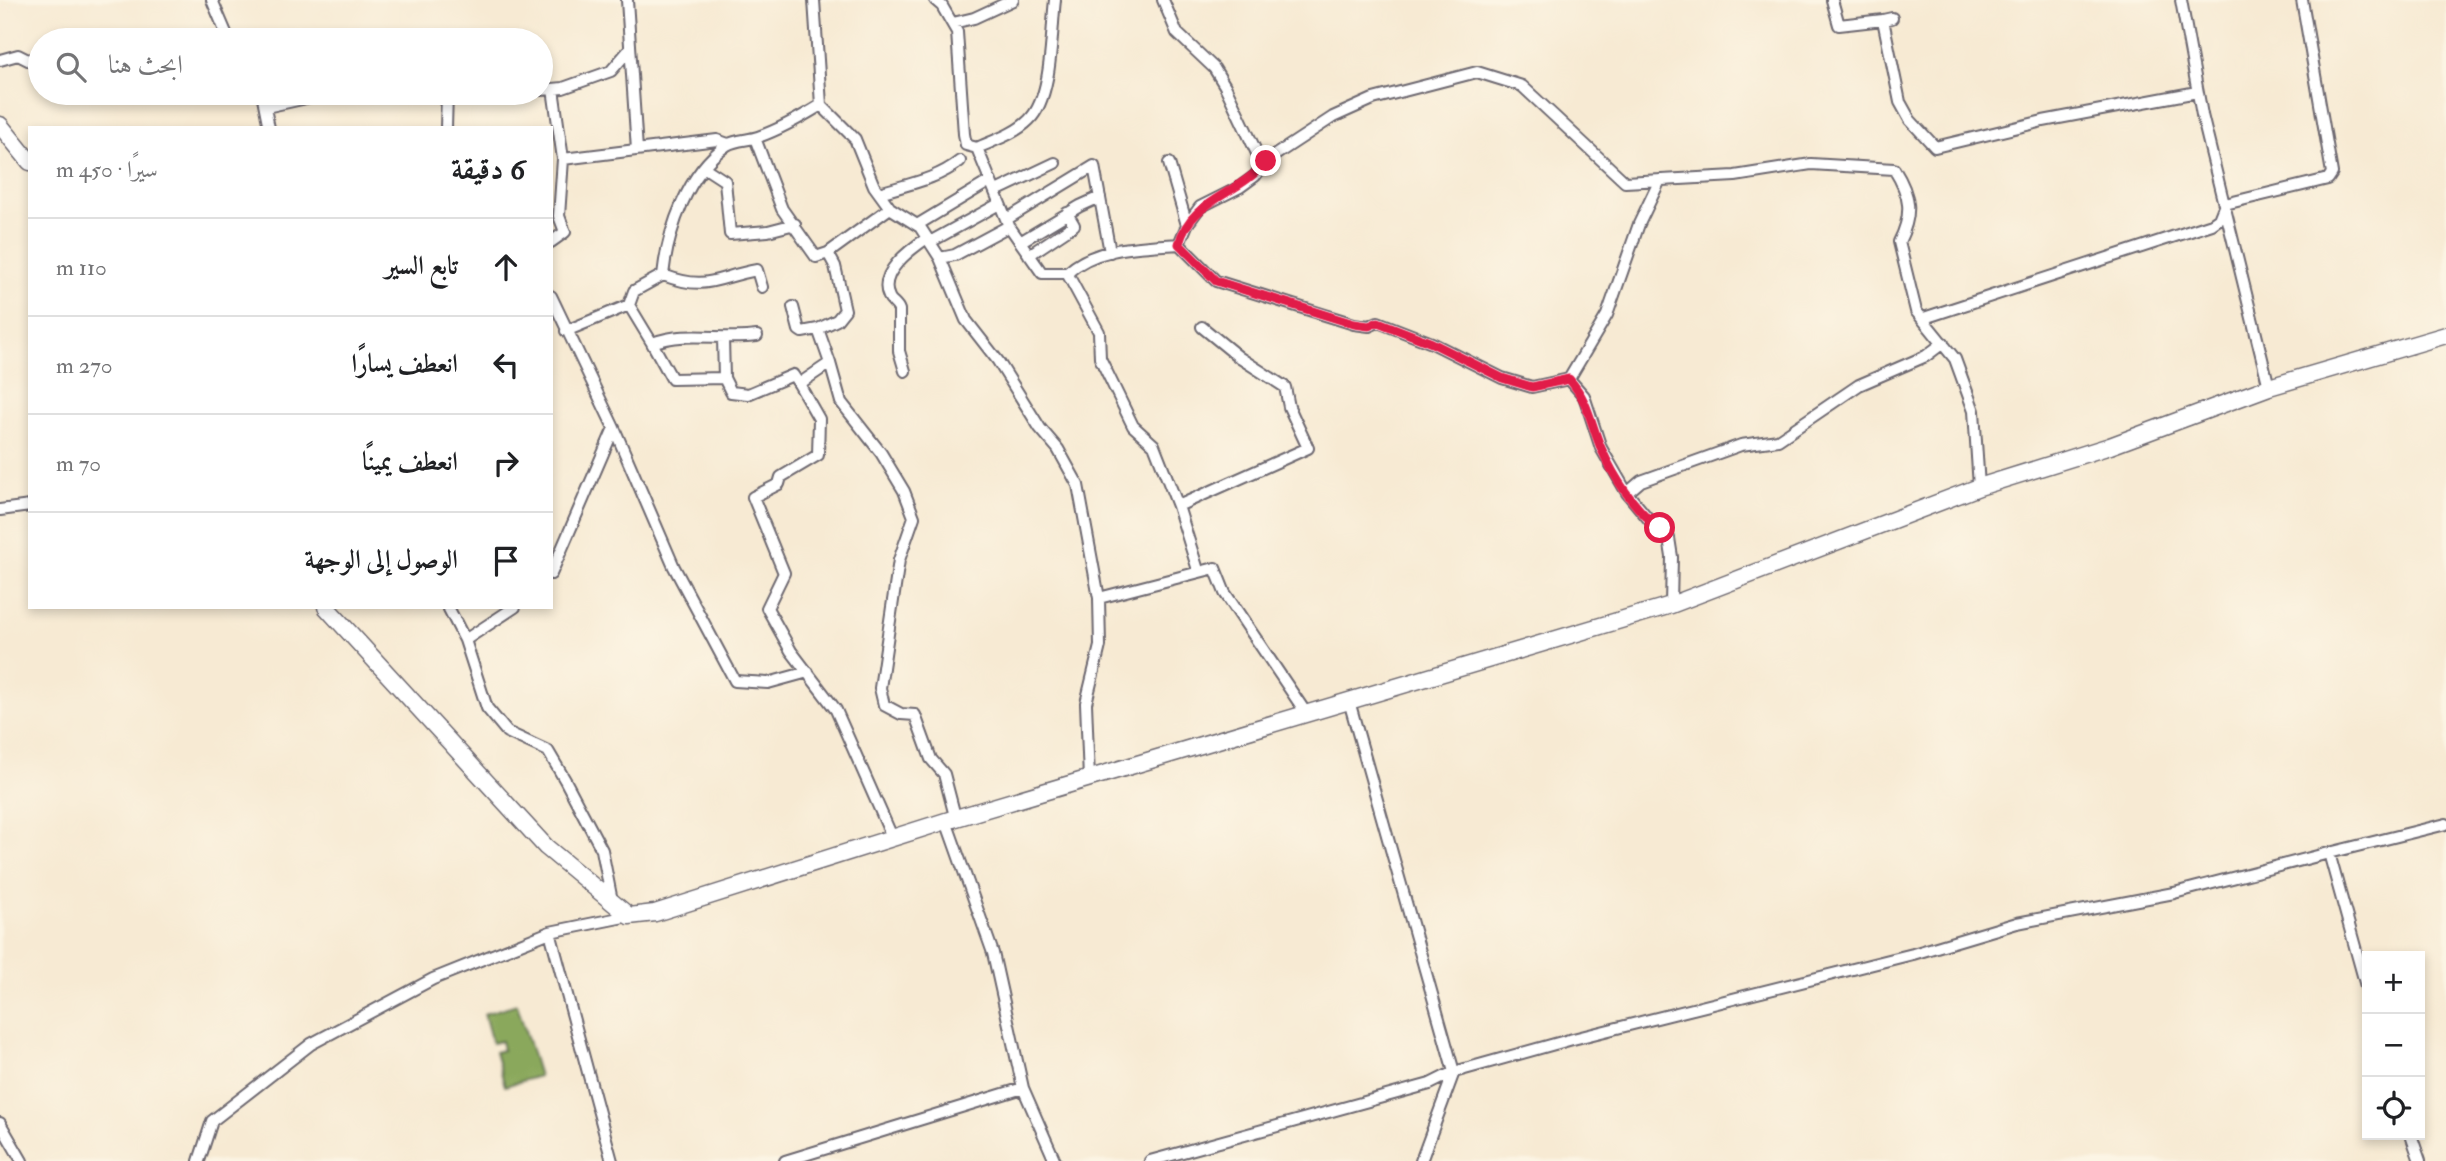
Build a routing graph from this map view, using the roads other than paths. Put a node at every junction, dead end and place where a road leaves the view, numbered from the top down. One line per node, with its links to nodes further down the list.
1 (212, 0): 12 (street)
2 (627, 0): 13 (street)
3 (814, 0): 20 (street)
4 (935, 0): 11 (street)
5 (1013, 0): 11 (street)
6 (1055, 0): 28 (street)
7 (1163, 0): 35 (street)
8 (1832, 0): 17 (street)
9 (2181, 0): 17 (street)
10 (2302, 0): 43 (street)
11 (954, 23): 28 (street)
12 (224, 28)
13 (630, 49): 16 (street); 29 (street)
14 (0, 60): 15 (street)
15 (28, 60)
16 (553, 89): 25 (street)
17 (2197, 92): 43 (street)
18 (275, 105): 21 (street)
19 (447, 105): 24 (street)
20 (821, 105): 26 (street); 40 (street)
21 (266, 107): 23 (street)
22 (0, 125): 31 (street)
23 (270, 126)
24 (446, 126)
25 (555, 132): 30 (street)
26 (754, 138): 27 (street); 47 (street)
27 (728, 144): 29 (street); 36 (street)
28 (977, 148): 38 (street)
29 (636, 150): 30 (street)
30 (563, 159): 51 (street)
31 (28, 160)
32 (960, 161): 40 (street)
33 (1055, 163): 39 (street)
34 (1169, 163): 49 (street)
35 (1263, 166): 37 (street); 49 (street)
36 (705, 168): 47 (street); 59 (street)
37 (1660, 180): 64 (street); 76 (street)
38 (990, 181): 39 (street); 48 (street)
39 (996, 191): 42 (street)
40 (879, 193): 44 (street)
41 (1100, 197): 45 (street); 46 (street); 54 (street)
42 (999, 204): 46 (street); 50 (street)
43 (2225, 204): 64 (street); 78 (street)
44 (890, 208): 48 (street); 55 (street)
45 (1067, 213): 52 (street); 56 (street)
46 (1008, 223): 52 (street); 57 (street)
47 (795, 224): 55 (street)
48 (917, 225): 50 (street)
49 (1187, 226): 53 (street)
50 (928, 240): 57 (street); 74 (street)
51 (553, 241)
52 (1020, 242): 56 (street)
53 (1179, 244): 54 (street); 76 (street)
54 (1110, 252): 58 (street)
55 (828, 253): 66 (street)
56 (1029, 256): 58 (street)
57 (940, 258): 87 (street)
58 (1067, 273): 83 (street)
59 (663, 275): 60 (street); 62 (street)
60 (762, 287)
61 (553, 301): 67 (street)
62 (629, 305): 67 (street); 71 (street)
63 (793, 307): 66 (street)
64 (1924, 318): 72 (street)
65 (1202, 327): 83 (street)
66 (818, 329): 73 (street)
67 (566, 331): 79 (street)
68 (2446, 335): 78 (street)
69 (757, 336): 70 (street)
70 (723, 338): 71 (street); 75 (street)
71 (652, 343): 75 (street)
72 (1943, 343): 80 (street); 81 (street)
73 (830, 363): 77 (street); 97 (street)
74 (905, 371)
75 (724, 378): 77 (street)
76 (1569, 379): 81 (street)
77 (799, 384): 93 (street)
78 (2269, 387): 80 (street)
79 (614, 428): 85 (street); 93 (street)
80 (1979, 487): 88 (street)
81 (1627, 493): 88 (street)
82 (28, 506): 84 (street)
83 (1178, 506): 86 (street)
84 (0, 510)
85 (553, 569)
86 (1198, 570): 87 (street); 95 (street)
87 (1099, 598): 96 (street)
88 (1671, 605): 94 (street)
89 (328, 609): 101 (street)
90 (449, 609): 92 (street)
91 (512, 609): 92 (street)
92 (465, 640): 101 (street)
93 (807, 672): 99 (street)
94 (1349, 701): 95 (street); 105 (street)
95 (1306, 713): 96 (street)
96 (1088, 779): 97 (street)
97 (951, 821): 99 (street); 106 (street)
98 (2446, 824): 100 (street)
99 (893, 839): 102 (street)
100 (2329, 853): 104 (street); 105 (street)
101 (612, 901): 102 (street)
102 (629, 916): 103 (street)
103 (550, 932): 110 (street); 111 (street)
104 (2362, 972)
105 (1454, 1072): 114 (street); 115 (street)
106 (1023, 1088): 112 (street); 113 (street)
107 (0, 1123): 109 (street)
108 (2413, 1140): 116 (street)
109 (22, 1161)
110 (199, 1161)
111 (611, 1161)
112 (785, 1161)
113 (1055, 1161)
114 (1150, 1161)
115 (1421, 1161)
116 (2420, 1161)

